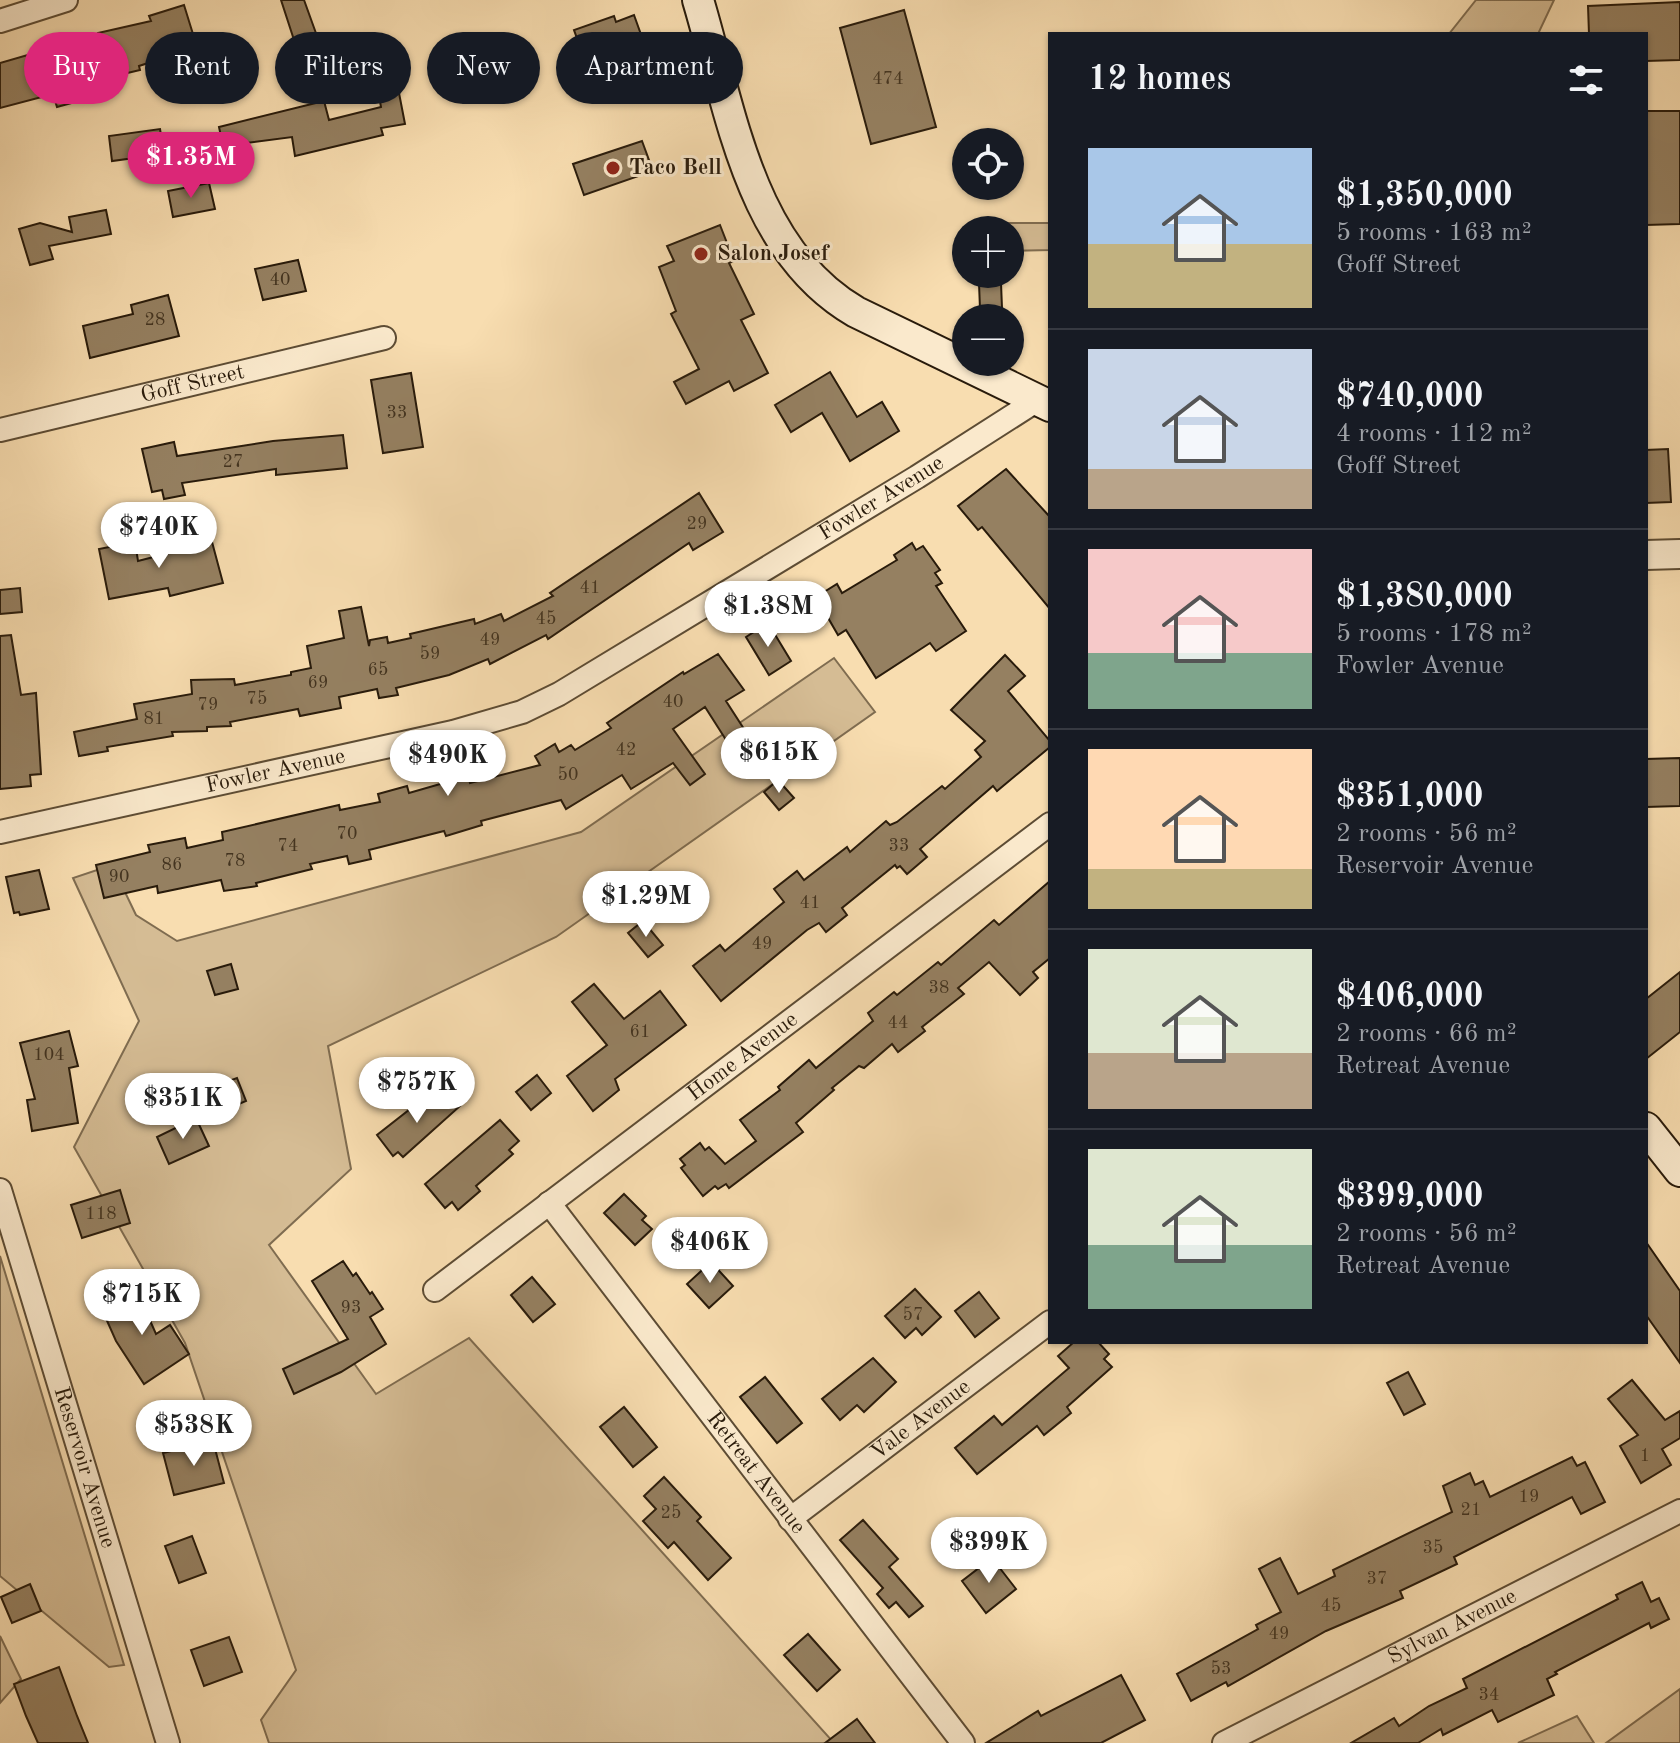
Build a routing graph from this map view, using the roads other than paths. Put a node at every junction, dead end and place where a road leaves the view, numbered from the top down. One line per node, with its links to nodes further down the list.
1 (66, 0): 3 (street)
2 (698, 0): 5 (main road)
3 (0, 21)
4 (384, 338): 6 (street, Goff Street)
5 (1044, 402): 10 (street, Fowler Avenue)
6 (0, 430)
7 (1680, 554): 8 (street)
8 (1648, 555)
9 (1048, 826): 14 (street, Home Avenue)
10 (0, 832)
11 (1648, 1131): 12 (main road)
12 (1680, 1171)
13 (0, 1190): 19 (street, Reservoir Avenue)
14 (549, 1203): 15 (street, Home Avenue); 18 (street, Retreat Avenue)
15 (435, 1290)
16 (1048, 1324): 18 (street, Vale Avenue)
17 (1680, 1511): 21 (street, Sylvan Avenue)
18 (790, 1519): 20 (street, Retreat Avenue)
19 (168, 1743)
20 (963, 1743)
21 (1224, 1743)

